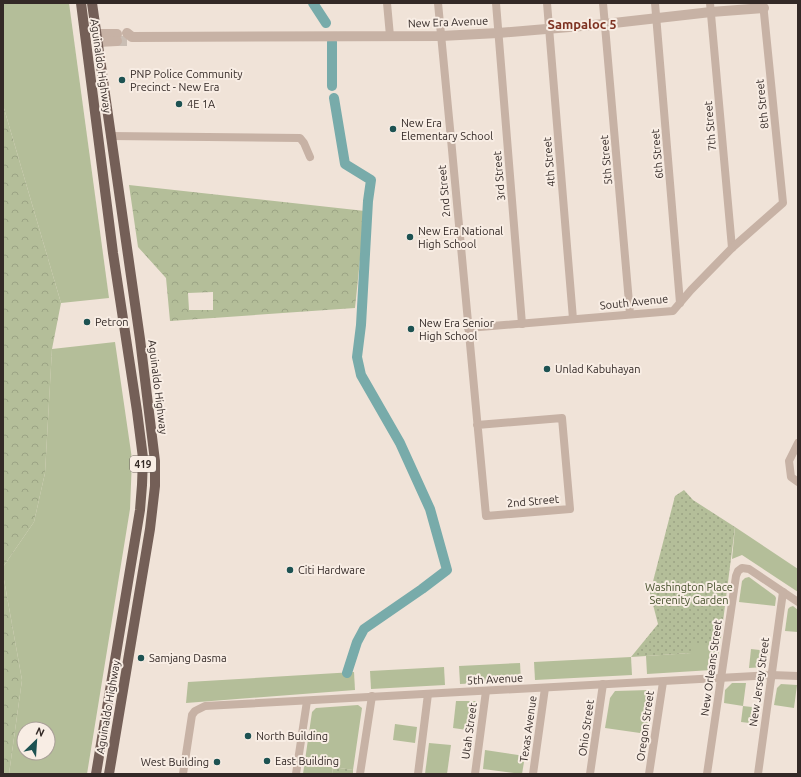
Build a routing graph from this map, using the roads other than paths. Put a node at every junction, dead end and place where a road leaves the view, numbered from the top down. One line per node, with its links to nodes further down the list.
1 (80, 3): 18 (main road, Aguinaldo Highway / 419)
2 (92, 3): 17 (main road, Aguinaldo Highway / 419)
3 (387, 3): 15 (street)
4 (438, 3): 16 (street, 2nd Street)
5 (496, 3): 14 (street, 3rd Street)
6 (546, 3): 13 (street, 4th Street)
7 (603, 3): 12 (street, 5th Street)
8 (655, 3): 11 (street, 6th Street)
9 (763, 5): 10 (street, New Era Avenue); 23 (street, 8th Street)
10 (711, 7): 11 (street, New Era Avenue); 24 (street, 7th Street)
11 (656, 18): 12 (street, New Era Avenue); 25 (street, 6th Street)
12 (605, 24): 13 (street, New Era Avenue); 26 (street, 5th Street)
13 (549, 28): 14 (street, New Era Avenue); 27 (street, 4th Street)
14 (498, 33): 16 (street, New Era Avenue); 28 (street, 3rd Street)
15 (390, 36): 16 (street, New Era Avenue); 17 (street, New Era Avenue)
16 (441, 36): 29 (street, 2nd Street)
17 (98, 38): 18 (street, New Era Avenue); 19 (main road, Aguinaldo Highway / 419)
18 (86, 39): 22 (main road, Aguinaldo Highway / 419)
19 (110, 136): 20 (street); 21 (main road, Aguinaldo Highway / 419)
20 (310, 157)
21 (115, 166): 22 (main road); 35 (main road, Aguinaldo Highway / 419)
22 (103, 168): 34 (main road, Aguinaldo Highway / 419)
23 (783, 203): 24 (street, South Avenue)
24 (732, 248): 25 (street, South Avenue)
25 (680, 303): 26 (street, South Avenue)
26 (630, 314): 27 (street, South Avenue)
27 (573, 319): 28 (street, South Avenue)
28 (522, 324): 29 (street, South Avenue)
29 (468, 328): 30 (street, 2nd Street)
30 (477, 425): 30 (street, 2nd Street)
31 (798, 443): 32 (street)
32 (798, 482)
33 (783, 592): 36 (street); 37 (street, New Jersey Street); 39 (street, New Orleans Street)
34 (127, 593): 35 (main road); 47 (main road, Aguinaldo Highway / 419)
35 (139, 595): 48 (main road, Aguinaldo Highway / 419)
36 (798, 602)
37 (771, 675): 38 (street, 5th Avenue); 39 (street, 5th Avenue); 58 (street, New Jersey Street)
38 (798, 676)
39 (721, 678): 40 (street, 5th Avenue); 57 (street, New Orleans Street)
40 (663, 682): 41 (street, 5th Avenue); 56 (street, Oregon Street)
41 (603, 684): 42 (street, 5th Avenue); 55 (street, Ohio Street)
42 (545, 688): 43 (street, 5th Avenue); 54 (street, Texas Avenue)
43 (486, 691): 44 (street, 5th Avenue); 53 (street, Utah Street)
44 (428, 694): 45 (street, 5th Avenue); 52 (street)
45 (372, 696): 46 (street, 5th Avenue); 51 (street)
46 (307, 701): 49 (street, 5th Avenue); 50 (street)
47 (96, 774)
48 (109, 774)
49 (184, 774)
50 (296, 774)
51 (360, 774)
52 (418, 774)
53 (475, 774)
54 (533, 774)
55 (590, 774)
56 (649, 774)
57 (707, 774)
58 (758, 774)

